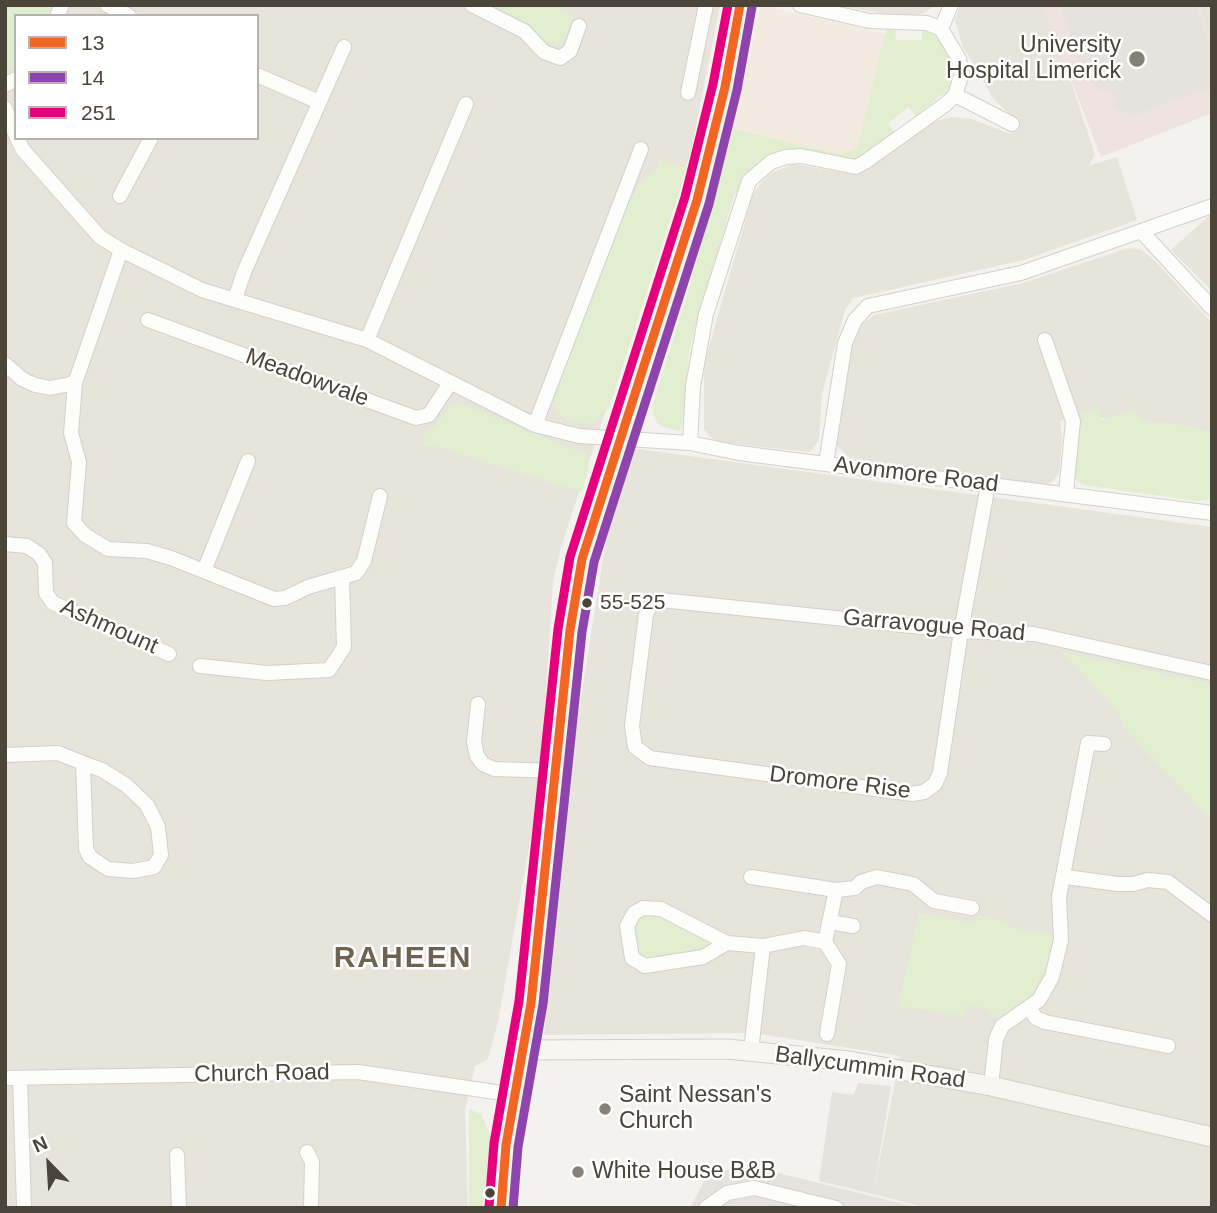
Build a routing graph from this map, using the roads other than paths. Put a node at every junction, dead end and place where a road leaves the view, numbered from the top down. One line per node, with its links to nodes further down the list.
1 (107, 5): 7 (street)
2 (472, 5): 8 (street)
3 (706, 5): 12 (street)
4 (740, 5): 35 (main road)
5 (800, 5): 9 (street)
6 (951, 5): 9 (street)
7 (125, 14)
8 (579, 26)
9 (941, 29): 13 (street)
10 (344, 47): 14 (street)
11 (259, 76): 14 (street)
12 (688, 93)
13 (955, 95): 17 (street); 36 (street)
14 (319, 102): 26 (street)
15 (466, 104): 29 (street)
16 (5, 108): 18 (street)
17 (1012, 124)
18 (14, 132)
19 (18, 140): 25 (street)
20 (149, 140): 22 (street)
21 (641, 149): 34 (street)
22 (120, 196)
23 (1212, 206): 24 (street)
24 (1141, 232): 27 (street); 38 (street)
25 (121, 250): 26 (street); 32 (street)
26 (236, 299): 29 (street)
27 (1212, 308)
28 (148, 320): 33 (street, Meadowvale)
29 (368, 340): 33 (street)
30 (1045, 340): 40 (street)
31 (5, 364): 32 (street)
32 (75, 383): 44 (street)
33 (450, 383): 34 (street)
34 (535, 425): 35 (street)
35 (620, 440): 36 (street, Avonmore Road); 55 (main road)
36 (690, 443): 38 (street, Avonmore Road)
37 (248, 461): 44 (street)
38 (826, 464): 39 (street, Avonmore Road)
39 (988, 485): 40 (street, Avonmore Road); 47 (street, Dromore Rise)
40 (1066, 493): 42 (street, Avonmore Road)
41 (380, 496): 45 (street)
42 (1212, 513)
43 (5, 544): 48 (street, Ashmount)
44 (204, 571): 45 (street)
45 (342, 579): 49 (street)
46 (655, 603): 47 (street, Garravogue Road); 47 (street, Dromore Rise)
47 (961, 631): 50 (street, Garravogue Road)
48 (169, 654)
49 (200, 666)
50 (1212, 673)
51 (478, 704): 55 (street)
52 (1104, 744): 57 (street)
53 (5, 755): 54 (street)
54 (83, 763): 54 (street)
55 (556, 771): 69 (main road)
56 (751, 877): 58 (street)
57 (1066, 877): 60 (street); 66 (street)
58 (836, 890): 59 (street); 61 (street)
59 (972, 908)
60 (1212, 915)
61 (830, 922): 62 (street); 63 (street)
62 (853, 926)
63 (825, 942): 65 (street); 67 (street)
64 (727, 943): 64 (street); 65 (street)
65 (763, 946): 70 (street)
66 (1030, 1008): 68 (street); 72 (street)
67 (827, 1034)
68 (1168, 1046)
69 (523, 1050): 70 (main road, Ballycummin Road); 73 (main road)
70 (751, 1051): 72 (main road, Ballycummin Road)
71 (13, 1078): 73 (street, Church Road); 77 (street)
72 (991, 1086): 74 (main road, Ballycummin Road)
73 (516, 1095): 80 (main road)
74 (1212, 1137)
75 (307, 1152): 79 (street)
76 (177, 1155): 78 (street)
77 (24, 1208)
78 (179, 1208)
79 (311, 1208)
80 (501, 1208)
81 (706, 1208): 82 (street)
82 (836, 1208)

